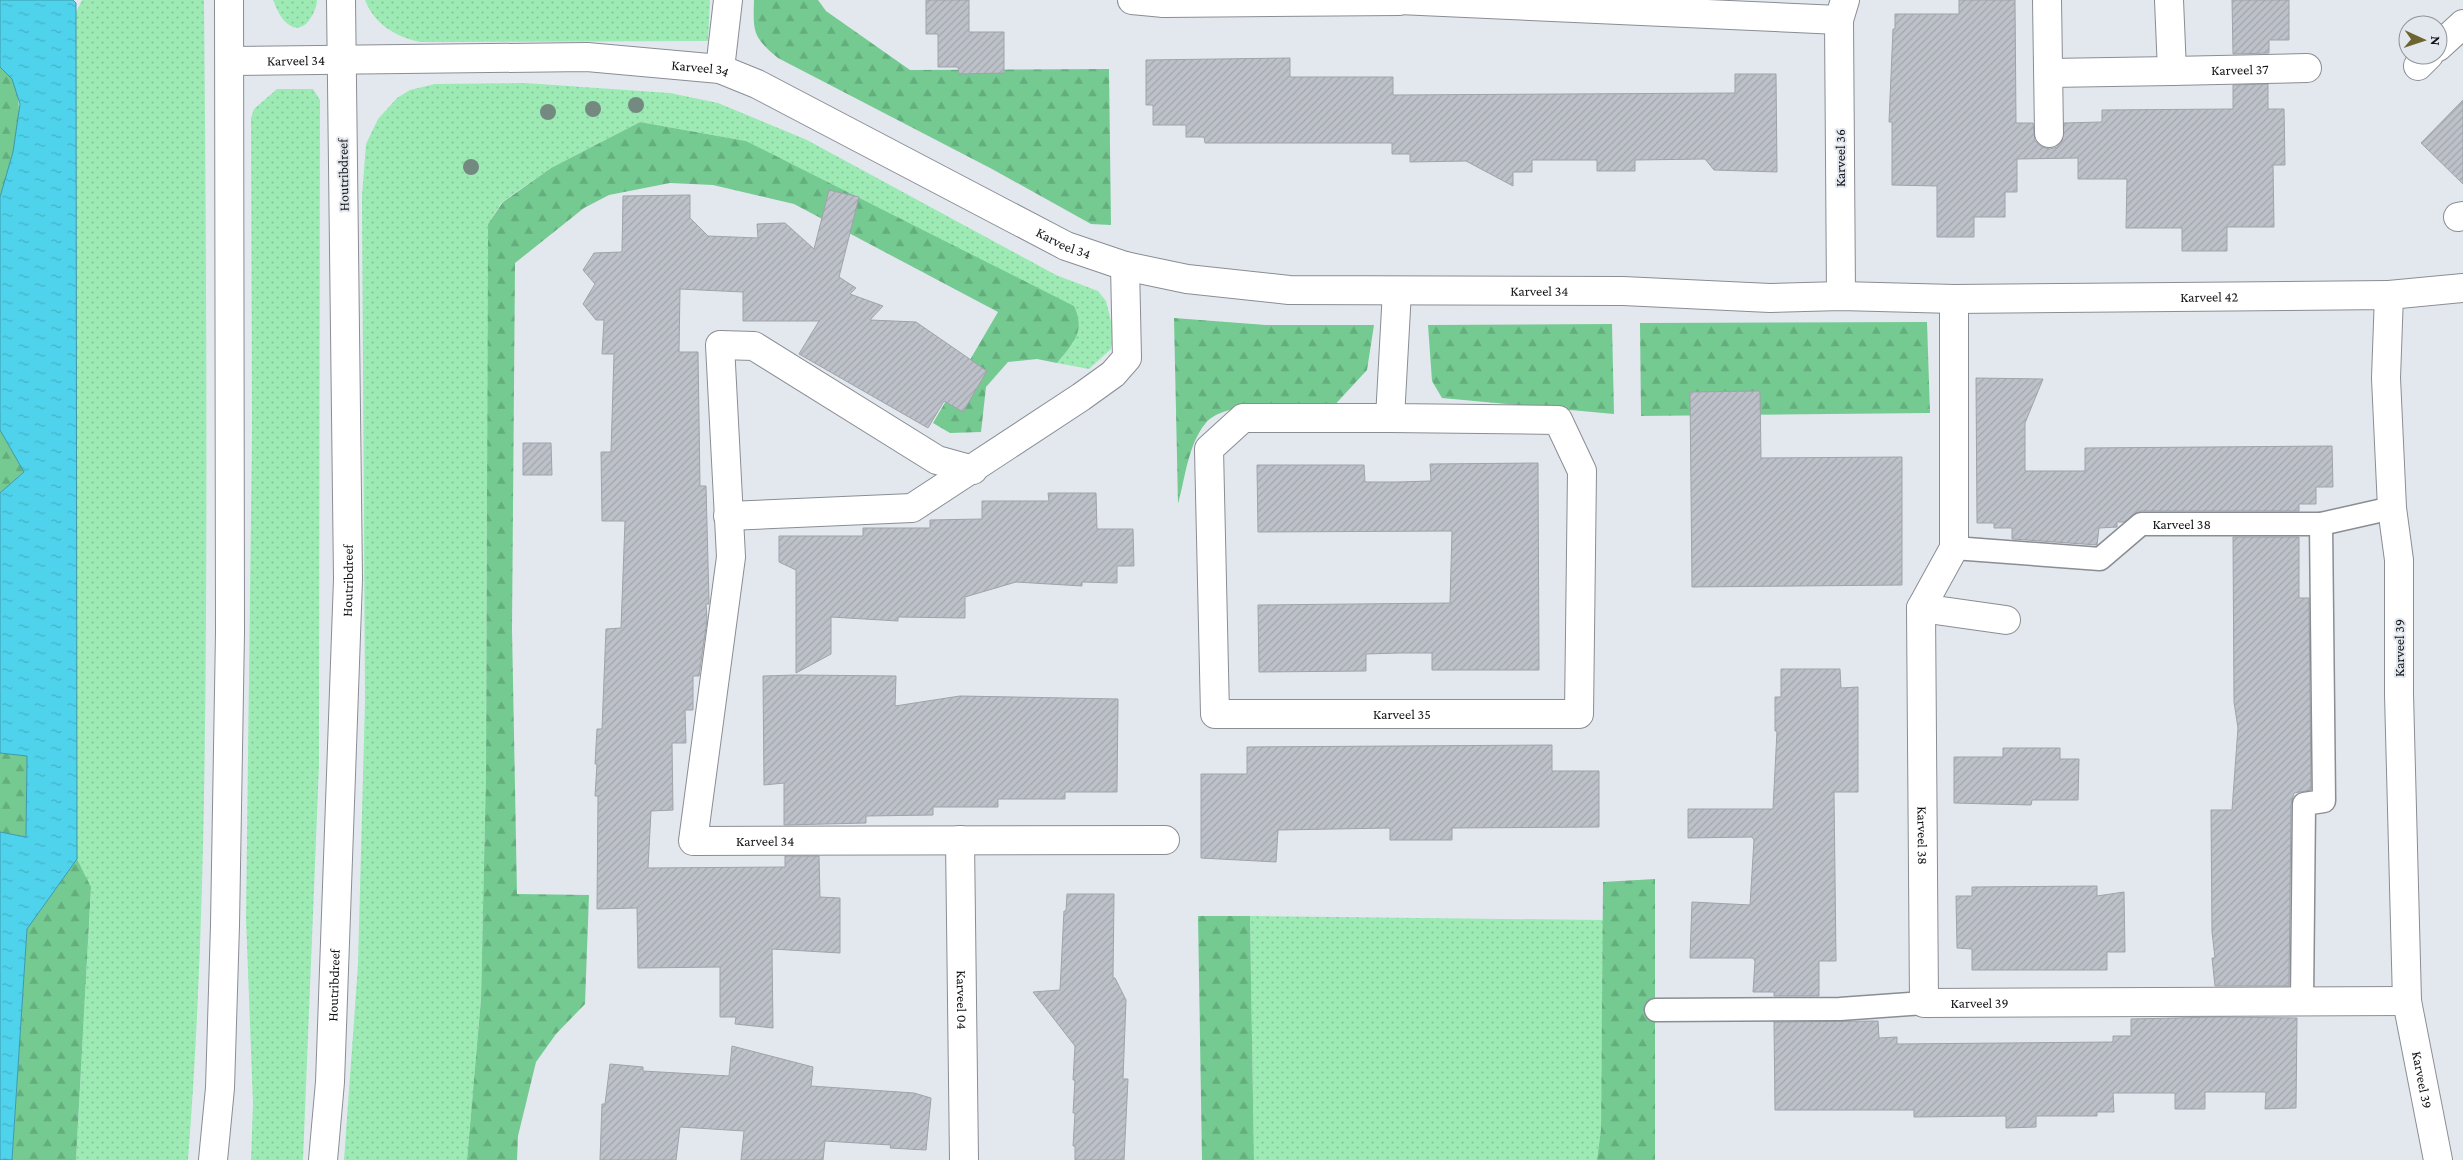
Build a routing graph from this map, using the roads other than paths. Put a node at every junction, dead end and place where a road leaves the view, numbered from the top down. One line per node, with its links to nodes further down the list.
1 (229, 0): 14 (street)
2 (341, 0): 13 (street, Houtribdreef)
3 (728, 0): 16 (street)
4 (1132, 0): 8 (street, Karveel 36)
5 (1399, 0): 8 (street, Karveel 36); 9 (street, Karveel 36)
6 (2047, 0): 18 (street)
7 (2169, 0): 17 (street)
8 (1164, 1)
9 (1630, 5): 10 (street, Karveel 36)
10 (1842, 10): 24 (street, Karveel 36)
11 (2463, 24): 12 (street)
12 (2448, 38)
13 (342, 60): 14 (street, Karveel 34); 16 (street, Karveel 34); 41 (street, Houtribdreef)
14 (230, 61): 40 (street)
15 (2307, 68): 17 (street, Karveel 37)
16 (720, 69): 20 (street, Karveel 34)
17 (2172, 71): 18 (street, Karveel 37)
18 (2049, 73): 19 (street)
19 (2049, 133)
20 (1125, 266): 22 (street, Karveel 34); 27 (street)
21 (2463, 288): 23 (street, Karveel 42)
22 (1396, 291): 24 (street, Karveel 34); 26 (street)
23 (2389, 295): 25 (street, Karveel 42); 28 (street, Karveel 39)
24 (1841, 296): 25 (street, Karveel 34)
25 (1954, 299): 31 (street)
26 (1390, 418): 26 (street, Karveel 35)
27 (973, 470): 29 (street); 29 (street, Karveel 34)
28 (2392, 508): 30 (street, Karveel 38); 36 (street, Karveel 39)
29 (728, 516): 34 (street, Karveel 34)
30 (2322, 524): 31 (street, Karveel 38); 37 (street)
31 (1954, 548): 32 (street)
32 (1920, 608): 33 (street); 38 (street, Karveel 38)
33 (2006, 620)
34 (960, 840): 35 (street, Karveel 34); 42 (street, Karveel 04)
35 (1165, 840)
36 (2407, 1001): 37 (street, Karveel 39); 43 (street, Karveel 39)
37 (2302, 1002): 38 (street, Karveel 39)
38 (1924, 1003): 39 (street, Karveel 39)
39 (1656, 1010)
40 (213, 1160)
41 (323, 1160)
42 (964, 1160)
43 (2438, 1160)

